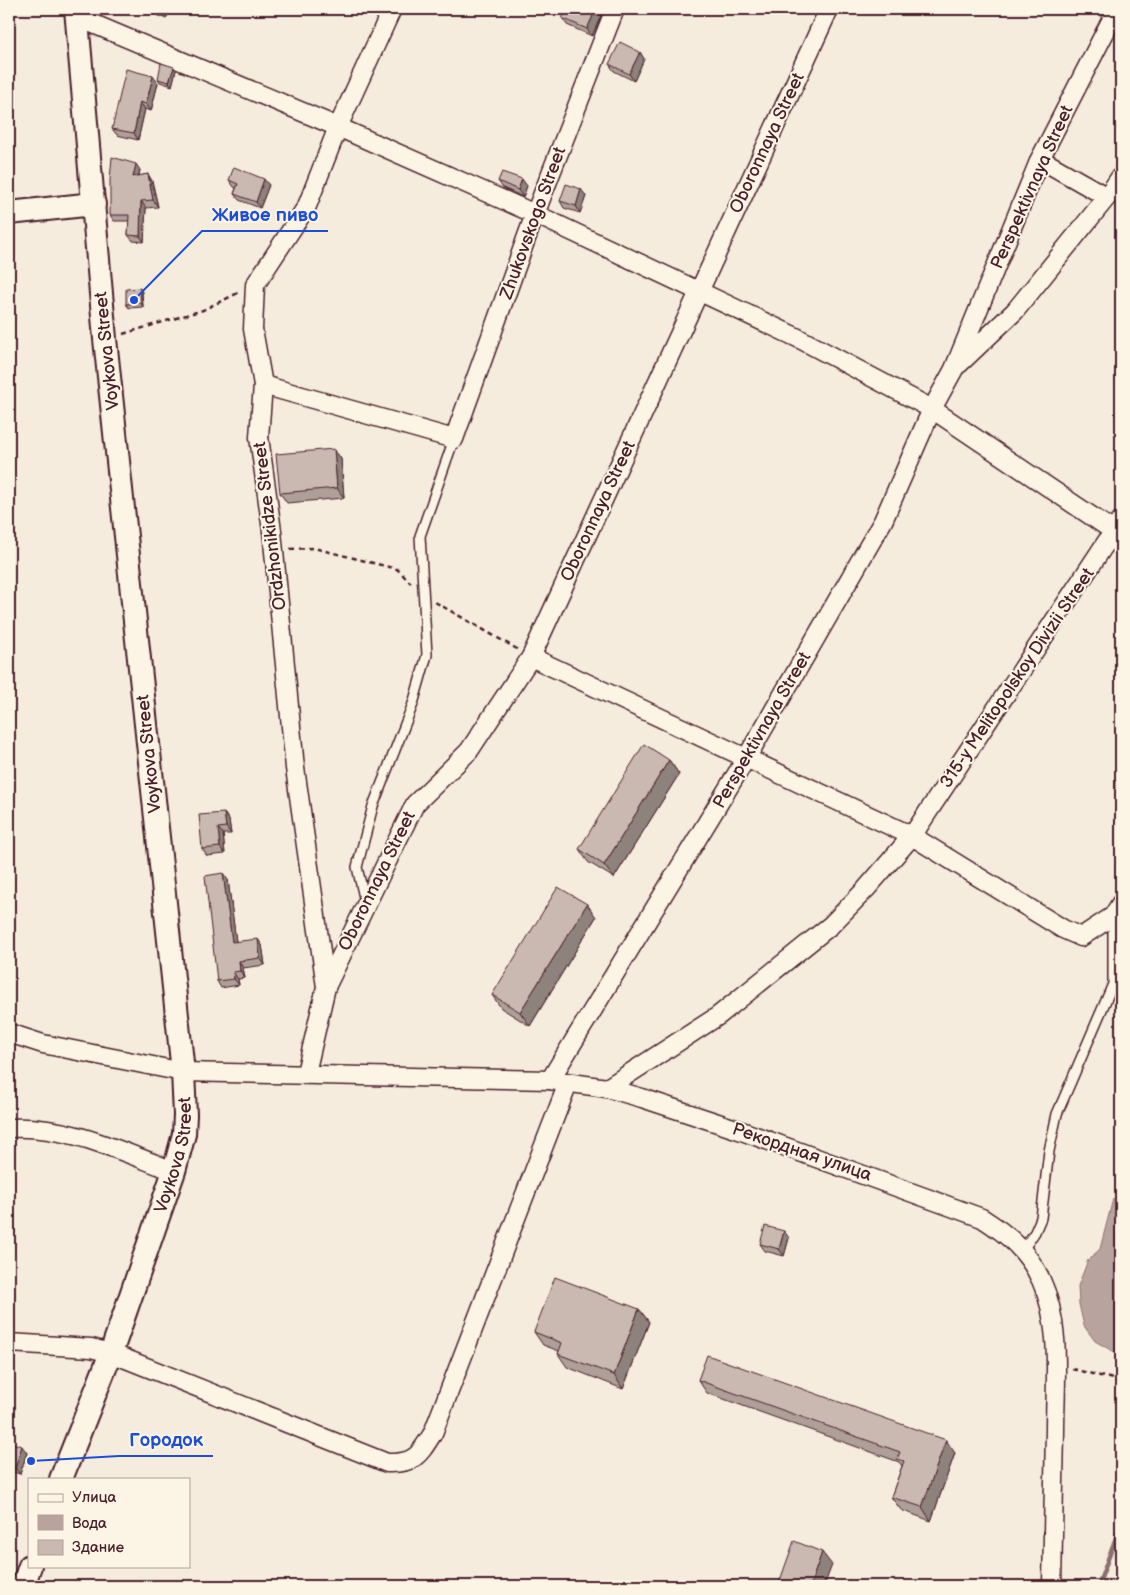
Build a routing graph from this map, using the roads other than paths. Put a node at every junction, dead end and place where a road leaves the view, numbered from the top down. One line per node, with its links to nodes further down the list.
1 (392, 9): 6 (street)
2 (615, 9): 12 (street, Zhukovskogo Street)
3 (828, 9): 13 (street, Oboronnaya Street)
4 (1117, 9): 7 (street, Perspektivnaya Street)
5 (77, 13): 6 (street); 10 (street, Voykova Street)
6 (338, 127): 12 (street); 15 (street, Ordzhonikidze Street)
7 (1040, 158): 9 (street); 14 (street, Perspektivnaya Street)
8 (1121, 176): 9 (street, Perspektivnaya Street)
9 (1108, 196): 14 (street, Perspektivnaya Street)
10 (94, 204): 11 (street); 26 (street, Voykova Street)
11 (9, 213)
12 (535, 214): 13 (street); 17 (street, Zhukovskogo Street)
13 (699, 291): 16 (street); 19 (street, Oboronnaya Street)
14 (954, 369): 16 (street, Perspektivnaya Street)
15 (264, 385): 17 (street); 24 (street, Ordzhonikidze Street)
16 (932, 409): 18 (street); 20 (street, Perspektivnaya Street)
17 (454, 439): 22 (lane)
18 (1119, 529): 21 (street, 315-y Melitopolskoy Divizii Street)
19 (531, 657): 20 (street); 22 (street, Oboronnaya Street)
20 (747, 756): 21 (street); 28 (street, Perspektivnaya Street)
21 (912, 836): 23 (street); 30 (street, 315-y Melitopolskoy Divizii Street)
22 (366, 905): 24 (street, Oboronnaya Street)
23 (1117, 909): 33 (lane)
24 (326, 987): 27 (street, Ordzhonikidze Street)
25 (9, 1033): 26 (street, Рекордная улица)
26 (183, 1072): 27 (street, Рекордная улица); 32 (street, Voykova Street)
27 (306, 1073): 28 (street, Рекордная улица)
28 (550, 1080): 29 (street, Рекордная улица)
29 (568, 1083): 30 (street, Рекордная улица); 35 (street)
30 (607, 1088): 33 (street, Рекордная улица)
31 (9, 1128): 32 (street)
32 (174, 1171): 35 (street, Voykova Street)
33 (1023, 1250): 39 (street, Рекордная улица)
34 (9, 1343): 35 (street)
35 (111, 1353): 36 (street, Voykova Street)
36 (61, 1478)
37 (29, 1568): 38 (street)
38 (23, 1586)
39 (1052, 1586)

